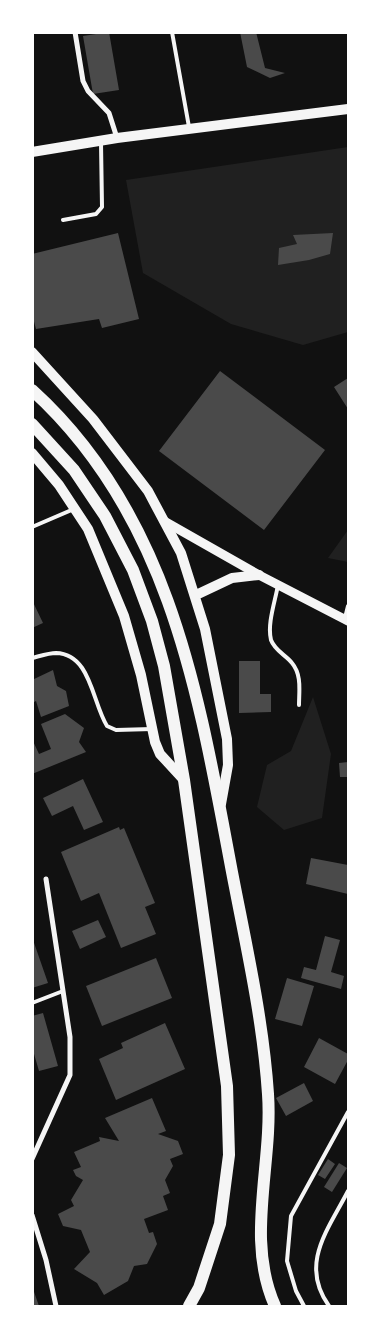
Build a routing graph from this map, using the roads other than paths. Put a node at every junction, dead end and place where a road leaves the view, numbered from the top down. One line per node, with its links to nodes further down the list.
1 (75, 32): 5 (street)
2 (172, 32): 4 (lane)
3 (348, 109): 4 (main road)
4 (190, 129): 5 (main road)
5 (118, 138): 6 (main road)
6 (101, 141): 8 (main road); 10 (lane)
7 (32, 152): 8 (main road)
8 (45, 152): 9 (main road)
9 (32, 158)
10 (63, 220)
11 (32, 352): 16 (main road)
12 (32, 390): 27 (main road)
13 (32, 424): 26 (main road)
14 (32, 453): 15 (main road)
15 (74, 509): 17 (lane); 25 (main road)
16 (164, 521): 18 (street); 20 (main road)
17 (32, 527)
18 (259, 575): 19 (street); 20 (main road)
19 (278, 586): 22 (street); 24 (lane)
20 (196, 595): 27 (main road)
21 (348, 606): 22 (lane)
22 (346, 620)
23 (32, 658): 25 (lane)
24 (300, 705)
25 (152, 729): 26 (main road)
26 (184, 780): 36 (main road)
27 (220, 808): 37 (main road)
28 (46, 879): 29 (street)
29 (63, 991): 30 (lane); 32 (street)
30 (32, 1003)
31 (348, 1112): 38 (lane)
32 (32, 1159)
33 (348, 1191): 39 (lane)
34 (32, 1215): 35 (street)
35 (56, 1306)
36 (189, 1306)
37 (275, 1306)
38 (304, 1306)
39 (329, 1306)

